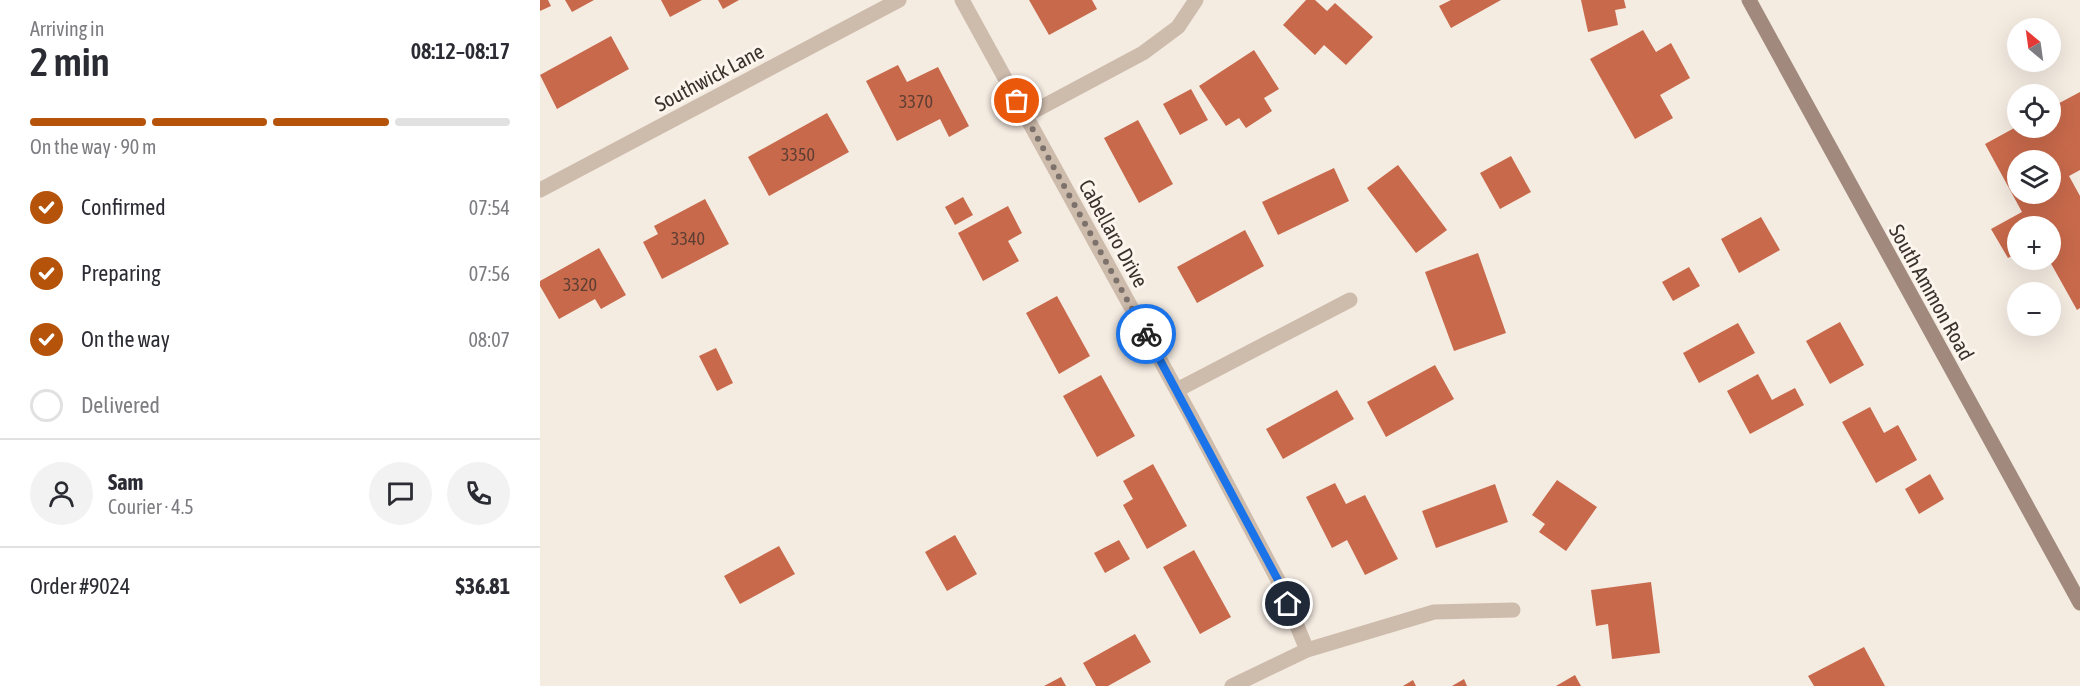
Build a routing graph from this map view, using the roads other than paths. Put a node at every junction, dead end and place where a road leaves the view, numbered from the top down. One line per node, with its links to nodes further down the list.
1 (898, 0): 6 (street, Southwick Lane)
2 (962, 0): 5 (street, Cabellaro Drive)
3 (1196, 0): 5 (street)
4 (1749, 0): 9 (main road, South Ammon Road)
5 (1025, 116): 8 (street, Cabellaro Drive)
6 (540, 190)
7 (1350, 300): 8 (street)
8 (1177, 390): 11 (street, Cabellaro Drive)
9 (2080, 603)
10 (1513, 610): 11 (street)
11 (1306, 650): 12 (street)
12 (1232, 686)

